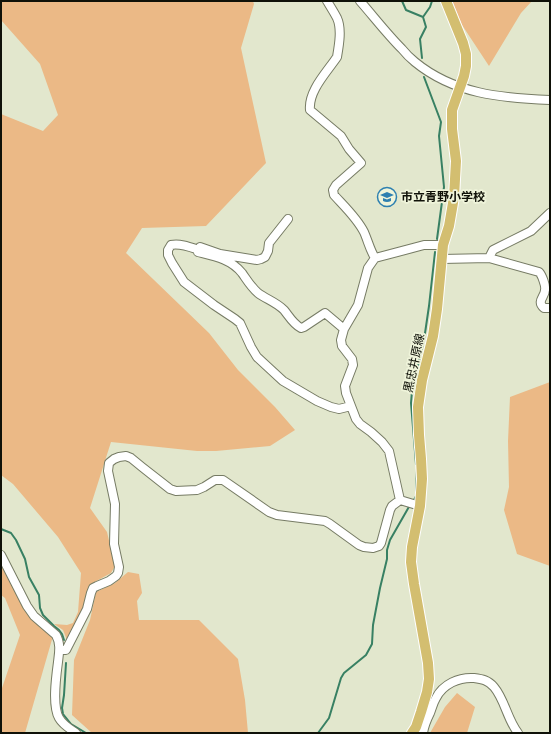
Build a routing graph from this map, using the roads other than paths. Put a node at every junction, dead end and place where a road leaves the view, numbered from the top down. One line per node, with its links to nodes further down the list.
1 (327, 1): 10 (street)
2 (360, 1): 4 (street)
3 (446, 1): 4 (main road, 黒忠井原線)
4 (460, 87): 5 (street); 8 (main road, 黒忠井原線)
5 (550, 100)
6 (550, 213): 11 (street)
7 (288, 219): 9 (street)
8 (443, 245): 10 (street); 12 (main road, 黒忠井原線)
9 (199, 250): 14 (street); 15 (street)
10 (375, 258): 14 (street)
11 (489, 258): 12 (street); 13 (street)
12 (442, 259): 17 (main road, 黒忠井原線)
13 (550, 308)
14 (344, 329): 15 (street)
15 (352, 406): 16 (street)
16 (400, 500): 17 (street); 19 (street)
17 (414, 504): 21 (main road, 黒忠井原線)
18 (1, 555): 19 (street)
19 (60, 650): 20 (street)
20 (76, 733)
21 (412, 733)
22 (423, 733): 23 (street)
23 (518, 733)

